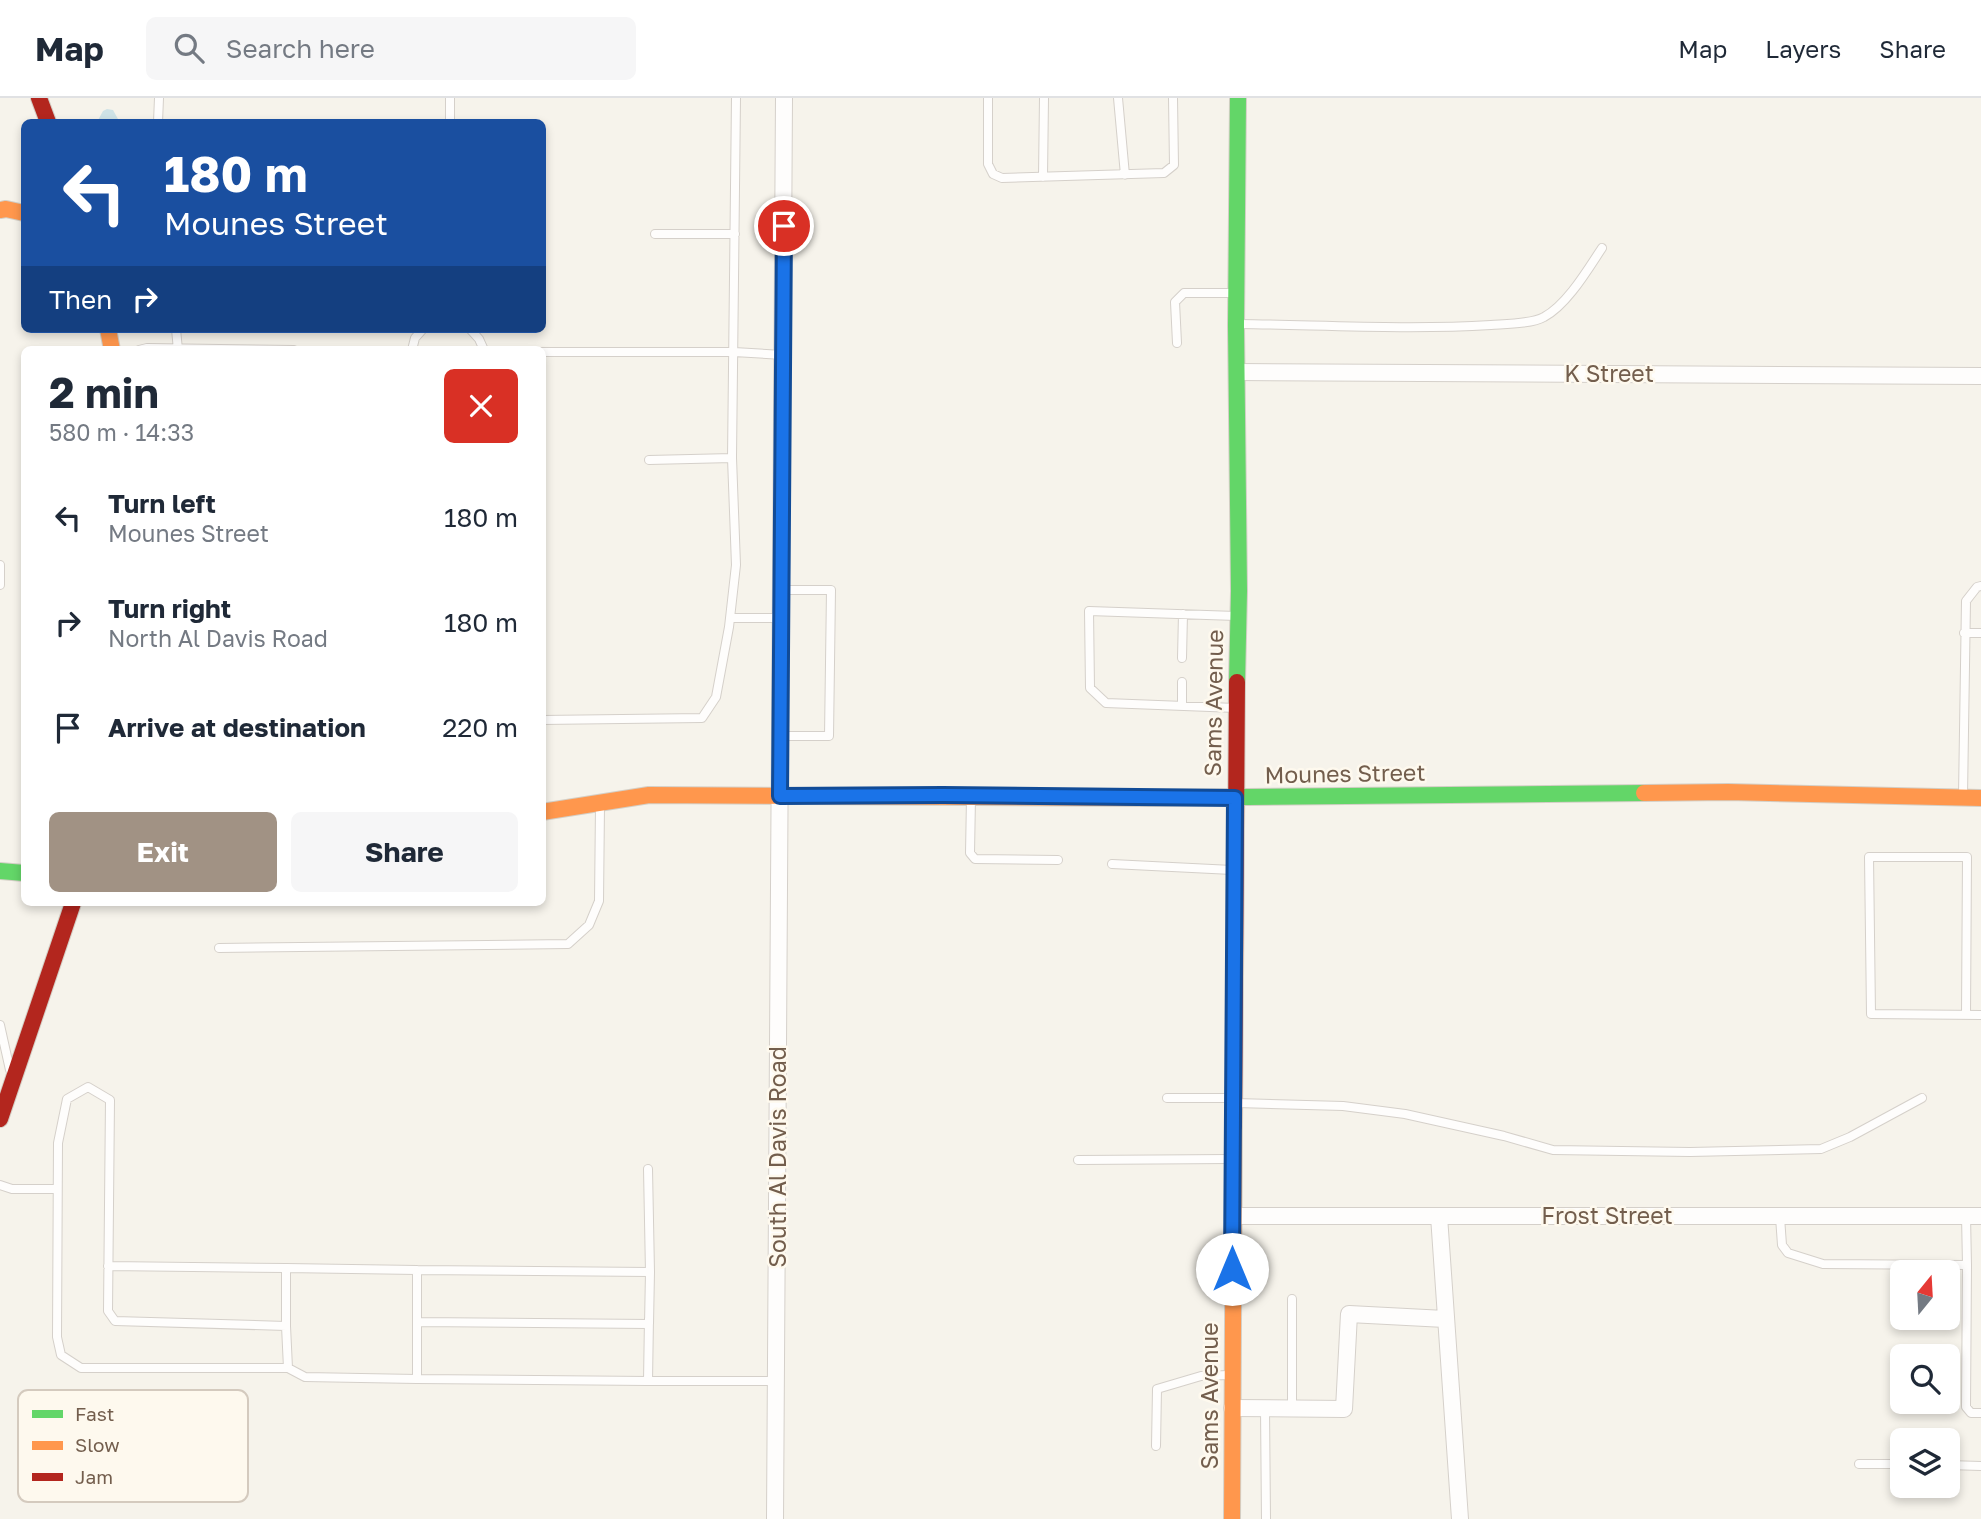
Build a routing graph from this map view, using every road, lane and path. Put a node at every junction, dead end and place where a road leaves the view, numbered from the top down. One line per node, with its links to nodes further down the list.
1 (39, 98): 11 (main road)
2 (159, 98): 12 (lane)
3 (450, 98): 13 (lane)
4 (736, 98): 19 (lane)
5 (784, 98): 26 (street, South Al Davis Road)
6 (988, 98): 15 (lane)
7 (1044, 98): 15 (lane)
8 (1118, 98): 14 (lane)
9 (1173, 98): 14 (lane)
10 (1238, 98): 21 (main road, Sams Avenue)
11 (47, 119)
12 (158, 119)
13 (450, 119)
14 (1125, 175): 15 (lane)
15 (1044, 177)
16 (0, 210): 17 (main road)
17 (21, 212)
18 (655, 234): 19 (lane)
19 (735, 234): 25 (lane)
20 (1602, 248): 22 (lane)
21 (1237, 293): 22 (main road, Sams Avenue); 23 (lane)
22 (1236, 324): 27 (main road, Sams Avenue)
23 (1177, 343)
24 (546, 352): 25 (lane)
25 (734, 352): 26 (lane); 29 (lane)
26 (783, 355): 34 (street, South Al Davis Road)
27 (1237, 372): 28 (street, K Street); 36 (main road, Sams Avenue)
28 (1981, 376)
29 (732, 458): 30 (lane); 37 (lane)
30 (649, 460)
31 (0, 565): 32 (lane)
32 (0, 585)
33 (1981, 586): 39 (lane)
34 (781, 590): 38 (street, South Al Davis Road); 46 (lane)
35 (1183, 614): 36 (lane); 41 (lane); 43 (lane)
36 (1239, 616): 44 (main road, Sams Avenue)
37 (730, 618): 38 (lane); 45 (lane)
38 (781, 618): 46 (street, South Al Davis Road)
39 (1964, 633): 40 (lane); 50 (lane)
40 (1981, 633)
41 (1182, 658)
42 (1182, 682): 43 (lane)
43 (1182, 706): 44 (lane)
44 (1237, 708): 49 (main road, Sams Avenue)
45 (546, 720)
46 (781, 736): 47 (street, South Al Davis Road)
47 (780, 796): 48 (main road, Mounes Street); 52 (main road, Mounes Street); 92 (street, South Al Davis Road)
48 (971, 796): 49 (main road, Mounes Street); 54 (lane)
49 (1235, 798): 50 (main road, Mounes Street); 56 (main road, Sams Avenue)
50 (1963, 798): 51 (main road, Mounes Street)
51 (1981, 798)
52 (600, 803): 53 (main road, Mounes Street); 60 (lane)
53 (546, 812)
54 (1058, 860)
55 (1112, 864): 56 (lane)
56 (1235, 870): 67 (main road, Sams Avenue)
57 (0, 871): 58 (main road)
58 (21, 873)
59 (72, 906): 64 (main road)
60 (219, 948)
61 (1966, 1015): 61 (lane); 62 (lane)
62 (1981, 1015)
63 (0, 1025): 64 (lane)
64 (12, 1080): 68 (main road)
65 (1167, 1098): 67 (lane)
66 (1922, 1098): 67 (lane)
67 (1234, 1100): 69 (main road, Sams Avenue)
68 (1, 1112)
69 (1233, 1159): 70 (lane); 74 (main road, Sams Avenue)
70 (1078, 1160)
71 (648, 1169): 82 (lane)
72 (0, 1185): 73 (lane)
73 (56, 1189): 79 (lane); 88 (lane)
74 (1233, 1216): 75 (street, Frost Street); 89 (main road, Sams Avenue)
75 (1439, 1216): 77 (street, Frost Street); 85 (street)
76 (1973, 1216): 77 (street, Frost Street); 78 (lane)
77 (1780, 1217): 78 (lane)
78 (1967, 1265): 96 (lane)
79 (108, 1266): 80 (lane); 87 (lane)
80 (286, 1268): 81 (lane); 87 (lane)
81 (417, 1270): 82 (lane); 86 (lane)
82 (650, 1272): 84 (lane)
83 (1292, 1299): 95 (lane)
84 (649, 1318): 86 (lane); 91 (lane)
85 (1445, 1319): 95 (street); 105 (street)
86 (417, 1322): 90 (lane)
87 (286, 1326): 88 (lane)
88 (288, 1368): 90 (lane)
89 (1232, 1376): 93 (main road, Sams Avenue); 97 (lane)
90 (417, 1379): 91 (lane)
91 (648, 1381): 92 (lane)
92 (776, 1381): 102 (street, South Al Davis Road)
93 (1232, 1408): 94 (street); 103 (main road, Sams Avenue)
94 (1265, 1408): 95 (street); 104 (lane)
95 (1292, 1409)
96 (1981, 1413)
97 (1156, 1446)
98 (1859, 1464): 99 (lane)
99 (1890, 1465)
100 (1960, 1465): 101 (lane)
101 (1981, 1466)
102 (775, 1519)
103 (1232, 1519)
104 (1266, 1519)
105 (1460, 1519)

